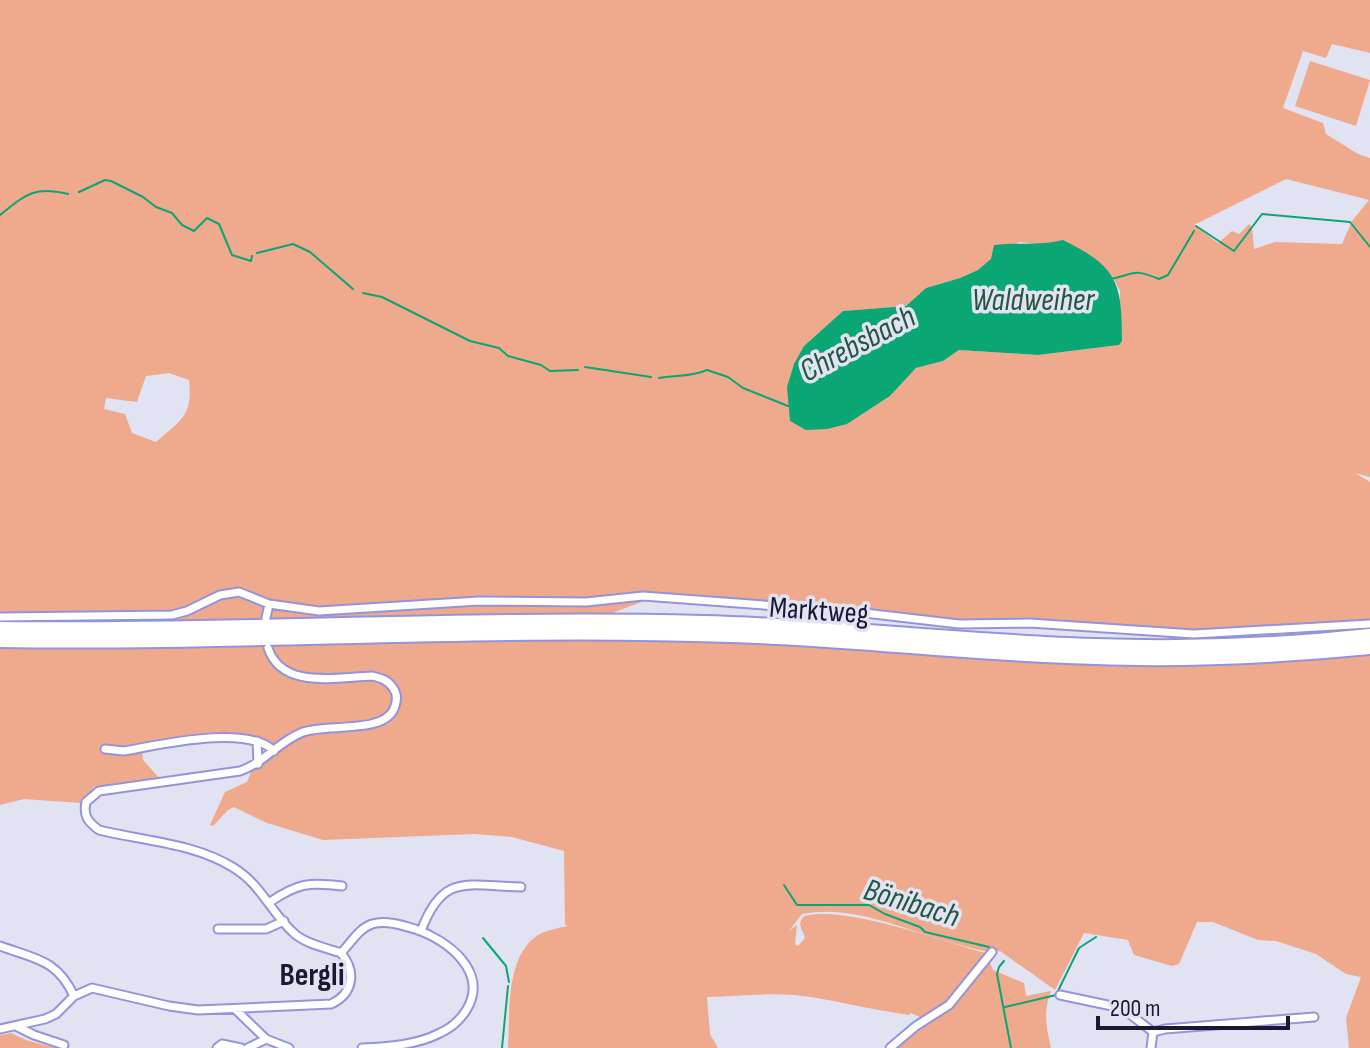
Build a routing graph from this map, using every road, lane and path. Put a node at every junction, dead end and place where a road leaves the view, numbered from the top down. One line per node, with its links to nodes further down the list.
1 (269, 604): 2 (street, Marktweg); 3 (street); 4 (street, Marktweg)
2 (0, 617)
3 (266, 618)
4 (1370, 624)
5 (0, 629): 6 (highway)
6 (1370, 636)
7 (0, 640): 8 (highway)
8 (1370, 647)
9 (268, 648): 12 (street)
10 (257, 741): 11 (street); 12 (street); 13 (street)
11 (105, 749)
12 (274, 751): 13 (street)
13 (258, 764): 16 (street)
14 (342, 886): 16 (street)
15 (521, 887): 19 (street)
16 (270, 902): 17 (street)
17 (284, 921): 18 (street); 22 (street)
18 (218, 929)
19 (421, 931): 22 (street); 36 (street)
20 (0, 946): 24 (street)
21 (992, 952): 37 (street)
22 (341, 953): 25 (street)
23 (1060, 995): 29 (street)
24 (74, 996): 25 (street); 27 (street)
25 (235, 1009): 30 (street)
26 (1314, 1017): 29 (street)
27 (16, 1026): 28 (street); 31 (street)
28 (0, 1029)
29 (1153, 1032): 38 (street)
30 (266, 1039): 34 (street); 35 (street)
31 (64, 1045)
32 (217, 1048): 33 (street)
33 (241, 1048)
34 (248, 1048)
35 (289, 1048)
36 (362, 1048)
37 (890, 1048)
38 (1151, 1048)

